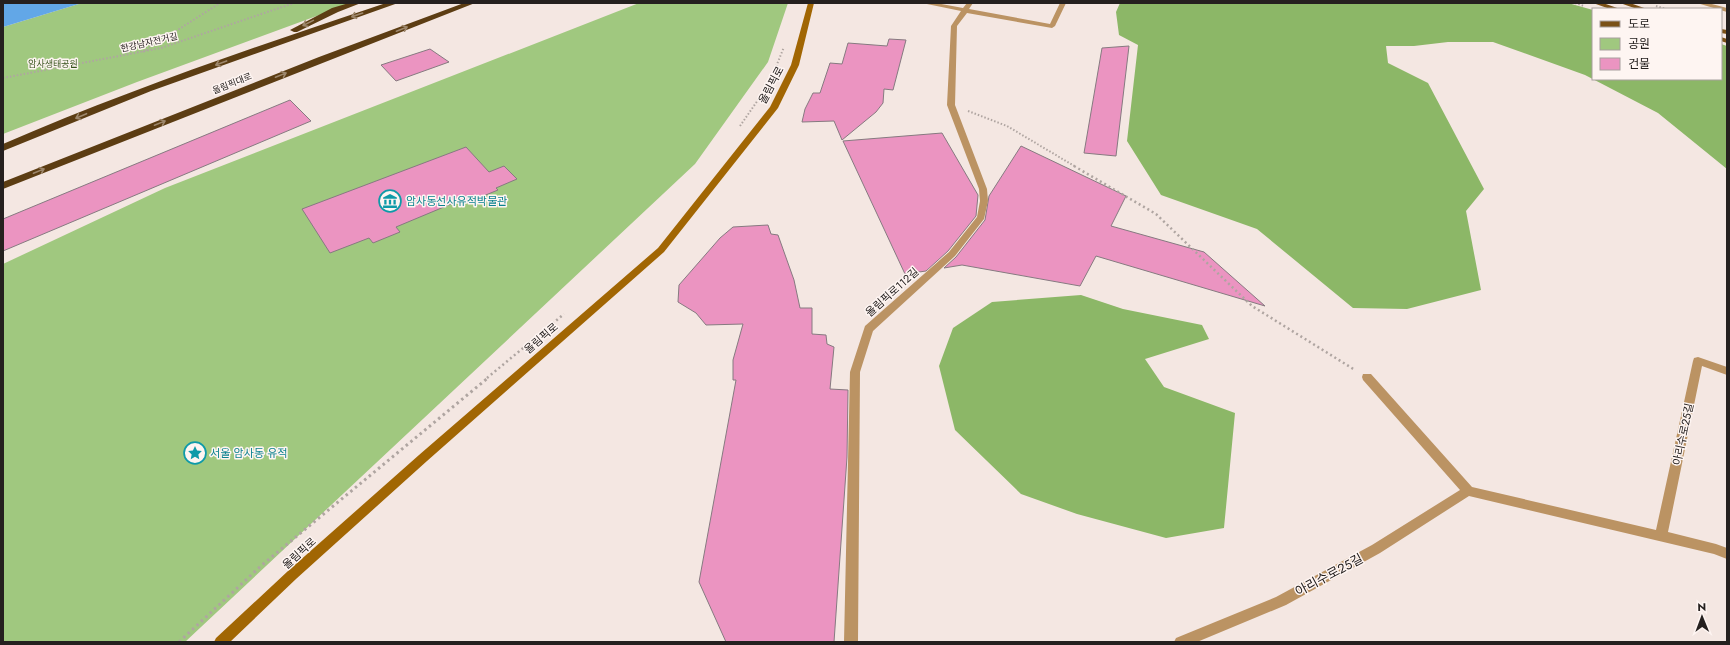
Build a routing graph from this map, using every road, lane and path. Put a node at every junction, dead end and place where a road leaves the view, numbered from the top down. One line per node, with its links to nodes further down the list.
1 (220, 3): 17 (path)
2 (294, 3): 17 (path, 한강남자전거길)
3 (357, 3): 18 (highway, one-way to 18)
4 (394, 3): 18 (highway, 올림픽대로, one-way to 18)
5 (471, 3): 23 (highway, 올림픽대로, one-way to 5)
6 (811, 3): 31 (main road, 올림픽로)
7 (925, 3): 12 (street)
8 (1063, 3): 12 (street)
9 (1596, 3): 13 (main road)
10 (1623, 3): 14 (main road)
11 (1700, 3): 15 (street)
12 (967, 7): 20 (street, 올림픽로112길)
13 (1614, 8)
14 (1640, 8)
15 (1719, 8)
16 (787, 40): 21 (path)
17 (140, 53): 19 (path, 한강남자전거길)
18 (241, 56): 22 (highway, 올림픽대로, one-way to 22)
19 (3, 78)
20 (951, 105): 26 (path); 32 (street, 올림픽로112길)
21 (738, 129)
22 (3, 148)
23 (3, 186)
24 (569, 310): 30 (path)
25 (1727, 371): 28 (street, 아리수로25길)
26 (1367, 377): 27 (street)
27 (1468, 491): 28 (street); 33 (street, 아리수로25길)
28 (1661, 537): 29 (street)
29 (1727, 554)
30 (179, 642)
31 (221, 642)
32 (851, 642)
33 (1181, 642)

